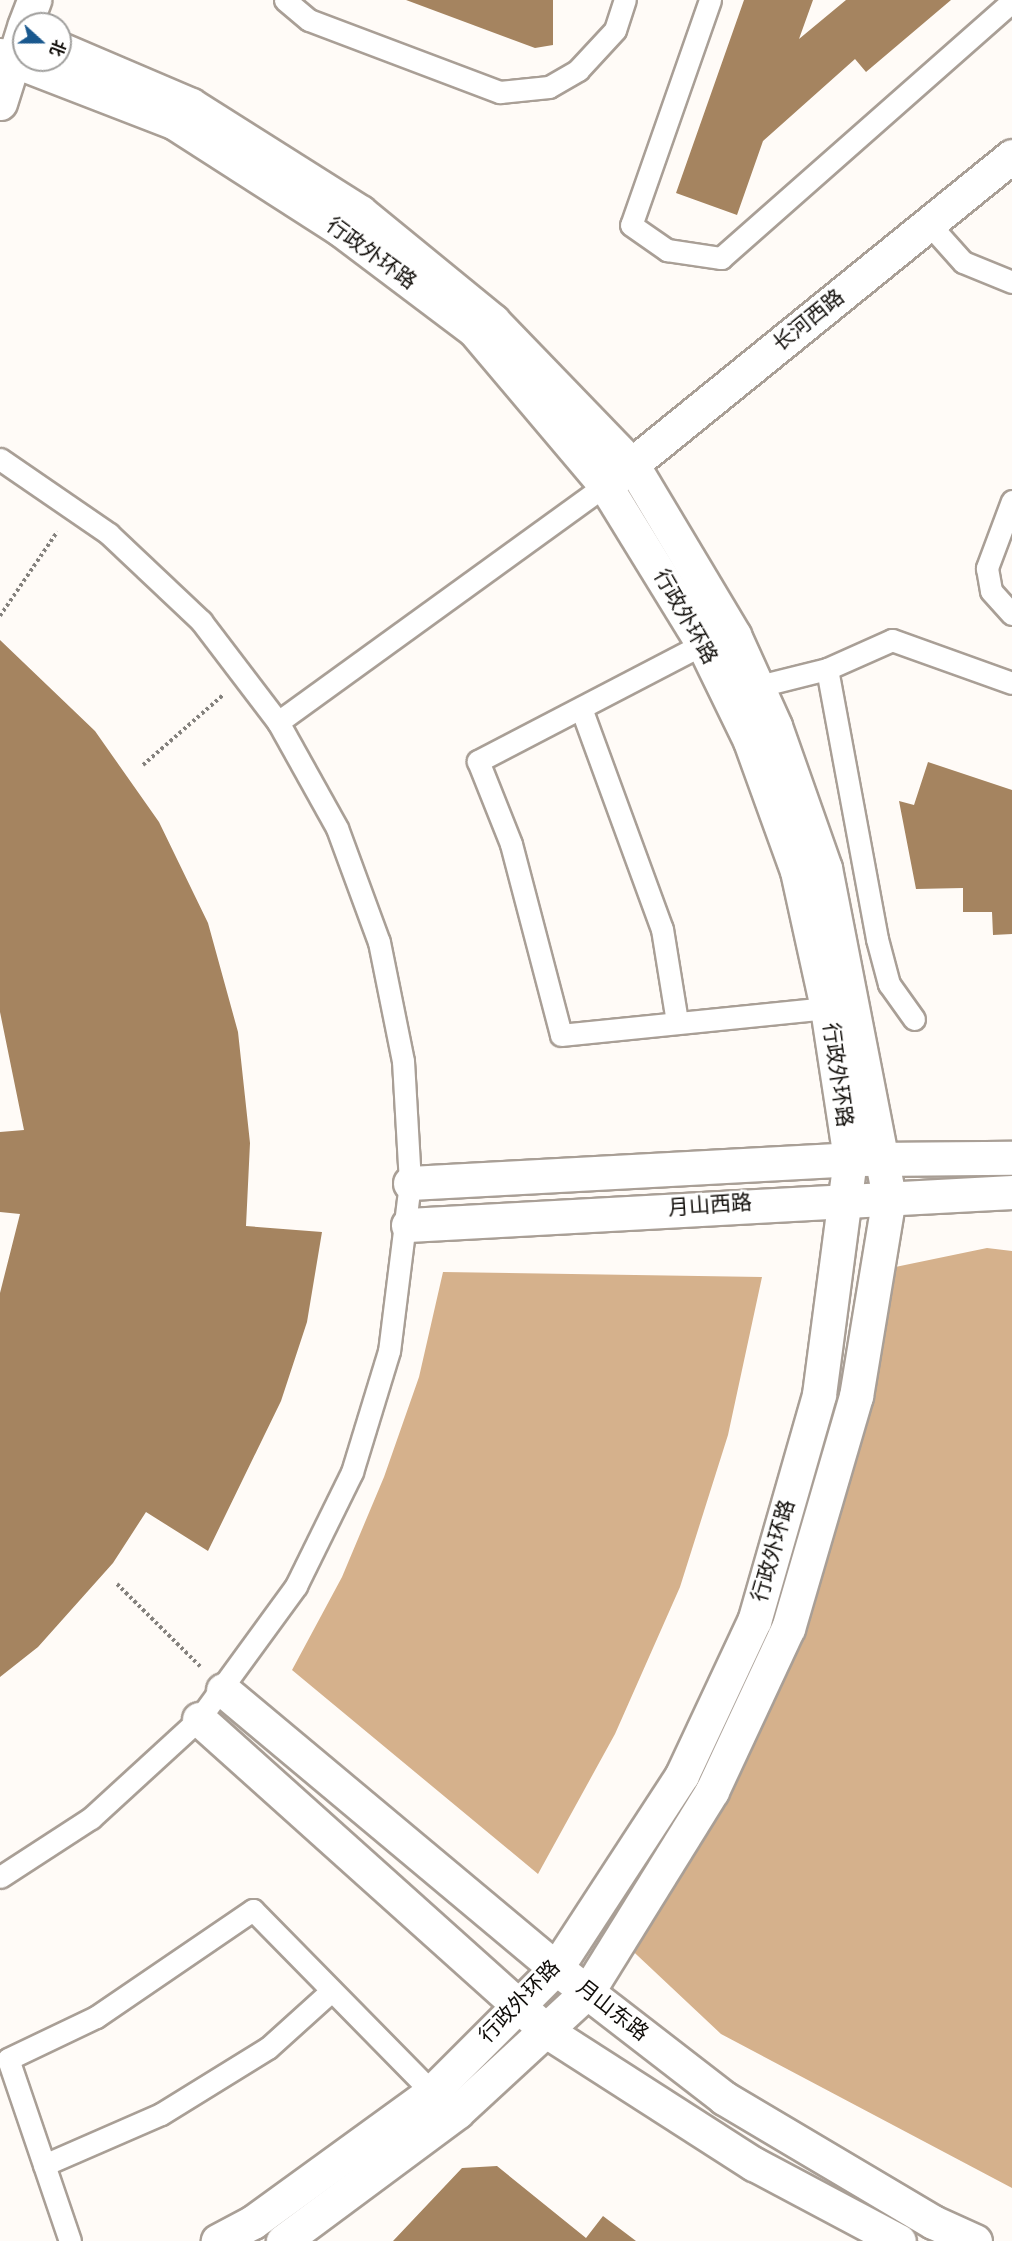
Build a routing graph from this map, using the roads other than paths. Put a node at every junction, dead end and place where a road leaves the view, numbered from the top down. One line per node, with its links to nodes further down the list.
1 (285, 0): 2 (lane)
2 (625, 0)
3 (710, 0): 4 (lane)
4 (1012, 1)
5 (72, 53): 13 (street, 行政外环路)
6 (12, 54): 8 (street)
7 (72, 67): 14 (street, 行政外环路)
8 (0, 103)
9 (1012, 156): 10 (street, 长河西路)
10 (928, 224): 11 (lane); 13 (street, 长河西路)
11 (1012, 282)
12 (0, 459): 22 (lane)
13 (633, 466): 14 (street, 长河西路); 20 (street, 行政外环路)
14 (605, 485): 17 (street, 行政外环路); 22 (lane)
15 (1012, 501): 16 (lane)
16 (1012, 614)
17 (703, 644): 20 (street, 行政外环路); 21 (lane)
18 (826, 669): 19 (lane); 20 (lane); 24 (lane)
19 (1012, 683)
20 (742, 691): 23 (street, 行政外环路); 28 (street, 行政外环路)
21 (580, 708): 25 (lane); 25 (lane)
22 (278, 722): 29 (lane)
23 (827, 1008): 25 (lane); 27 (street, 行政外环路)
24 (914, 1019)
25 (677, 1022)
26 (1012, 1158): 28 (street, 月山西路)
27 (850, 1159): 28 (street, 月山西路); 29 (street, 月山西路); 32 (street, 行政外环路)
28 (885, 1159): 31 (street, 行政外环路)
29 (410, 1183): 33 (lane)
30 (1012, 1192): 31 (street, 月山西路)
31 (890, 1197): 32 (street, 月山西路); 38 (street, 行政外环路)
32 (844, 1198): 33 (street, 月山西路); 37 (street, 行政外环路)
33 (408, 1225): 34 (lane)
34 (224, 1690): 35 (lane); 37 (street, 月山东路)
35 (199, 1719): 36 (lane); 40 (street)
36 (0, 1876)
37 (556, 1968): 38 (street, 月山东路); 40 (street, 行政外环路)
38 (588, 1991): 41 (street, 行政外环路); 48 (street, 月山东路)
39 (330, 1992): 42 (lane); 43 (lane); 43 (lane)
40 (516, 2008): 41 (street); 42 (street, 行政外环路)
41 (548, 2032): 46 (street, 行政外环路); 47 (street)
42 (432, 2092): 45 (street, 行政外环路)
43 (44, 2165): 44 (lane)
44 (70, 2241)
45 (218, 2241)
46 (283, 2241)
47 (899, 2241)
48 (975, 2241)

